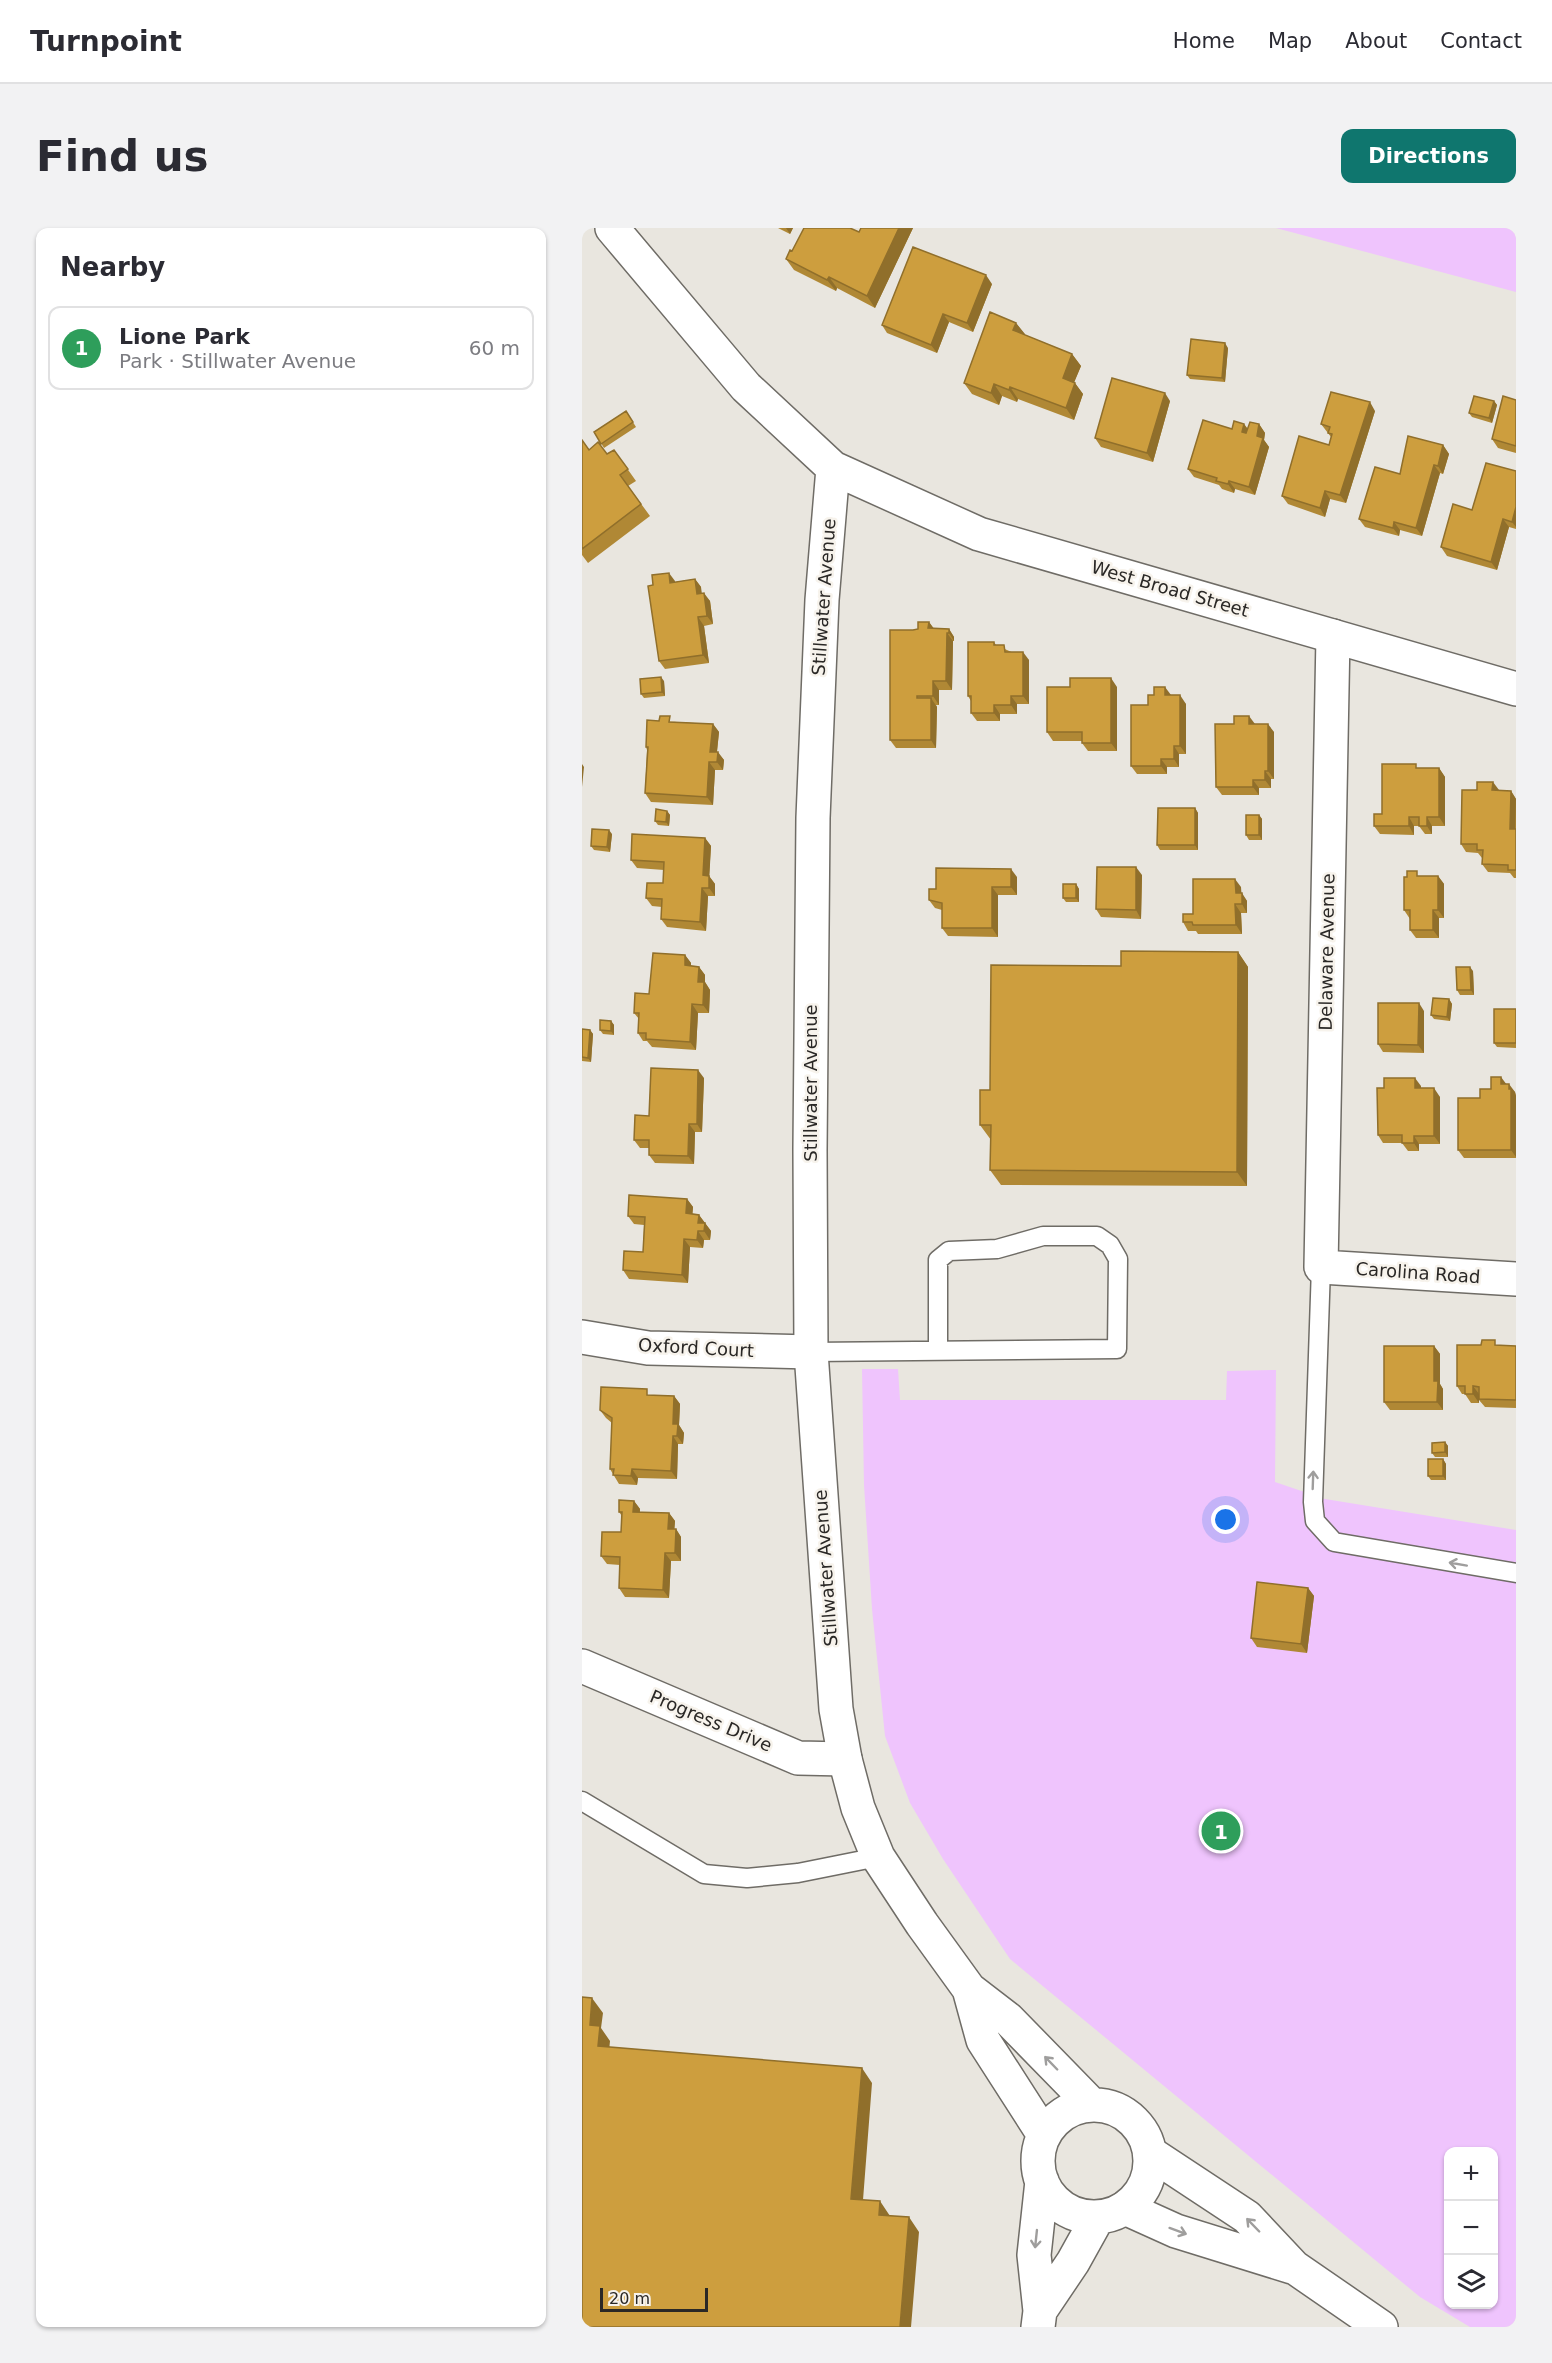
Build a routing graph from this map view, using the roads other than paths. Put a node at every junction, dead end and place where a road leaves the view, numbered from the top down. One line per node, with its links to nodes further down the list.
1 (612, 228): 2 (main road)
2 (833, 468): 3 (main road, West Broad Street); 9 (main road, Stillwater Avenue)
3 (1333, 636): 4 (main road, West Broad Street); 5 (main road, Delaware Avenue)
4 (1516, 689)
5 (1321, 1267): 6 (main road, Carolina Road); 10 (lane, one-way to 5)
6 (1516, 1279)
7 (582, 1337): 9 (main road, Oxford Court)
8 (938, 1350): 8 (lane); 9 (lane)
9 (811, 1352): 12 (main road, Stillwater Avenue)
10 (1516, 1573)
11 (582, 1665): 12 (main road, Progress Drive)
12 (845, 1759): 14 (main road, Stillwater Avenue)
13 (582, 1801): 14 (lane)
14 (878, 1857): 15 (main road, Stillwater Avenue)
15 (969, 1989): 16 (main road, Stillwater Avenue, one-way to 15); 17 (main road, Stillwater Avenue)
16 (1092, 2105): 17 (main road); 18 (main road)
17 (1044, 2135): 19 (main road)
18 (1150, 2153): 20 (main road); 21 (main road, one-way to 18)
19 (1042, 2181): 20 (main road); 22 (main road, one-way to 22)
20 (1111, 2212): 21 (main road, one-way to 21); 22 (main road)
21 (1294, 2267): 23 (main road)
22 (1039, 2319)
23 (1381, 2327)

